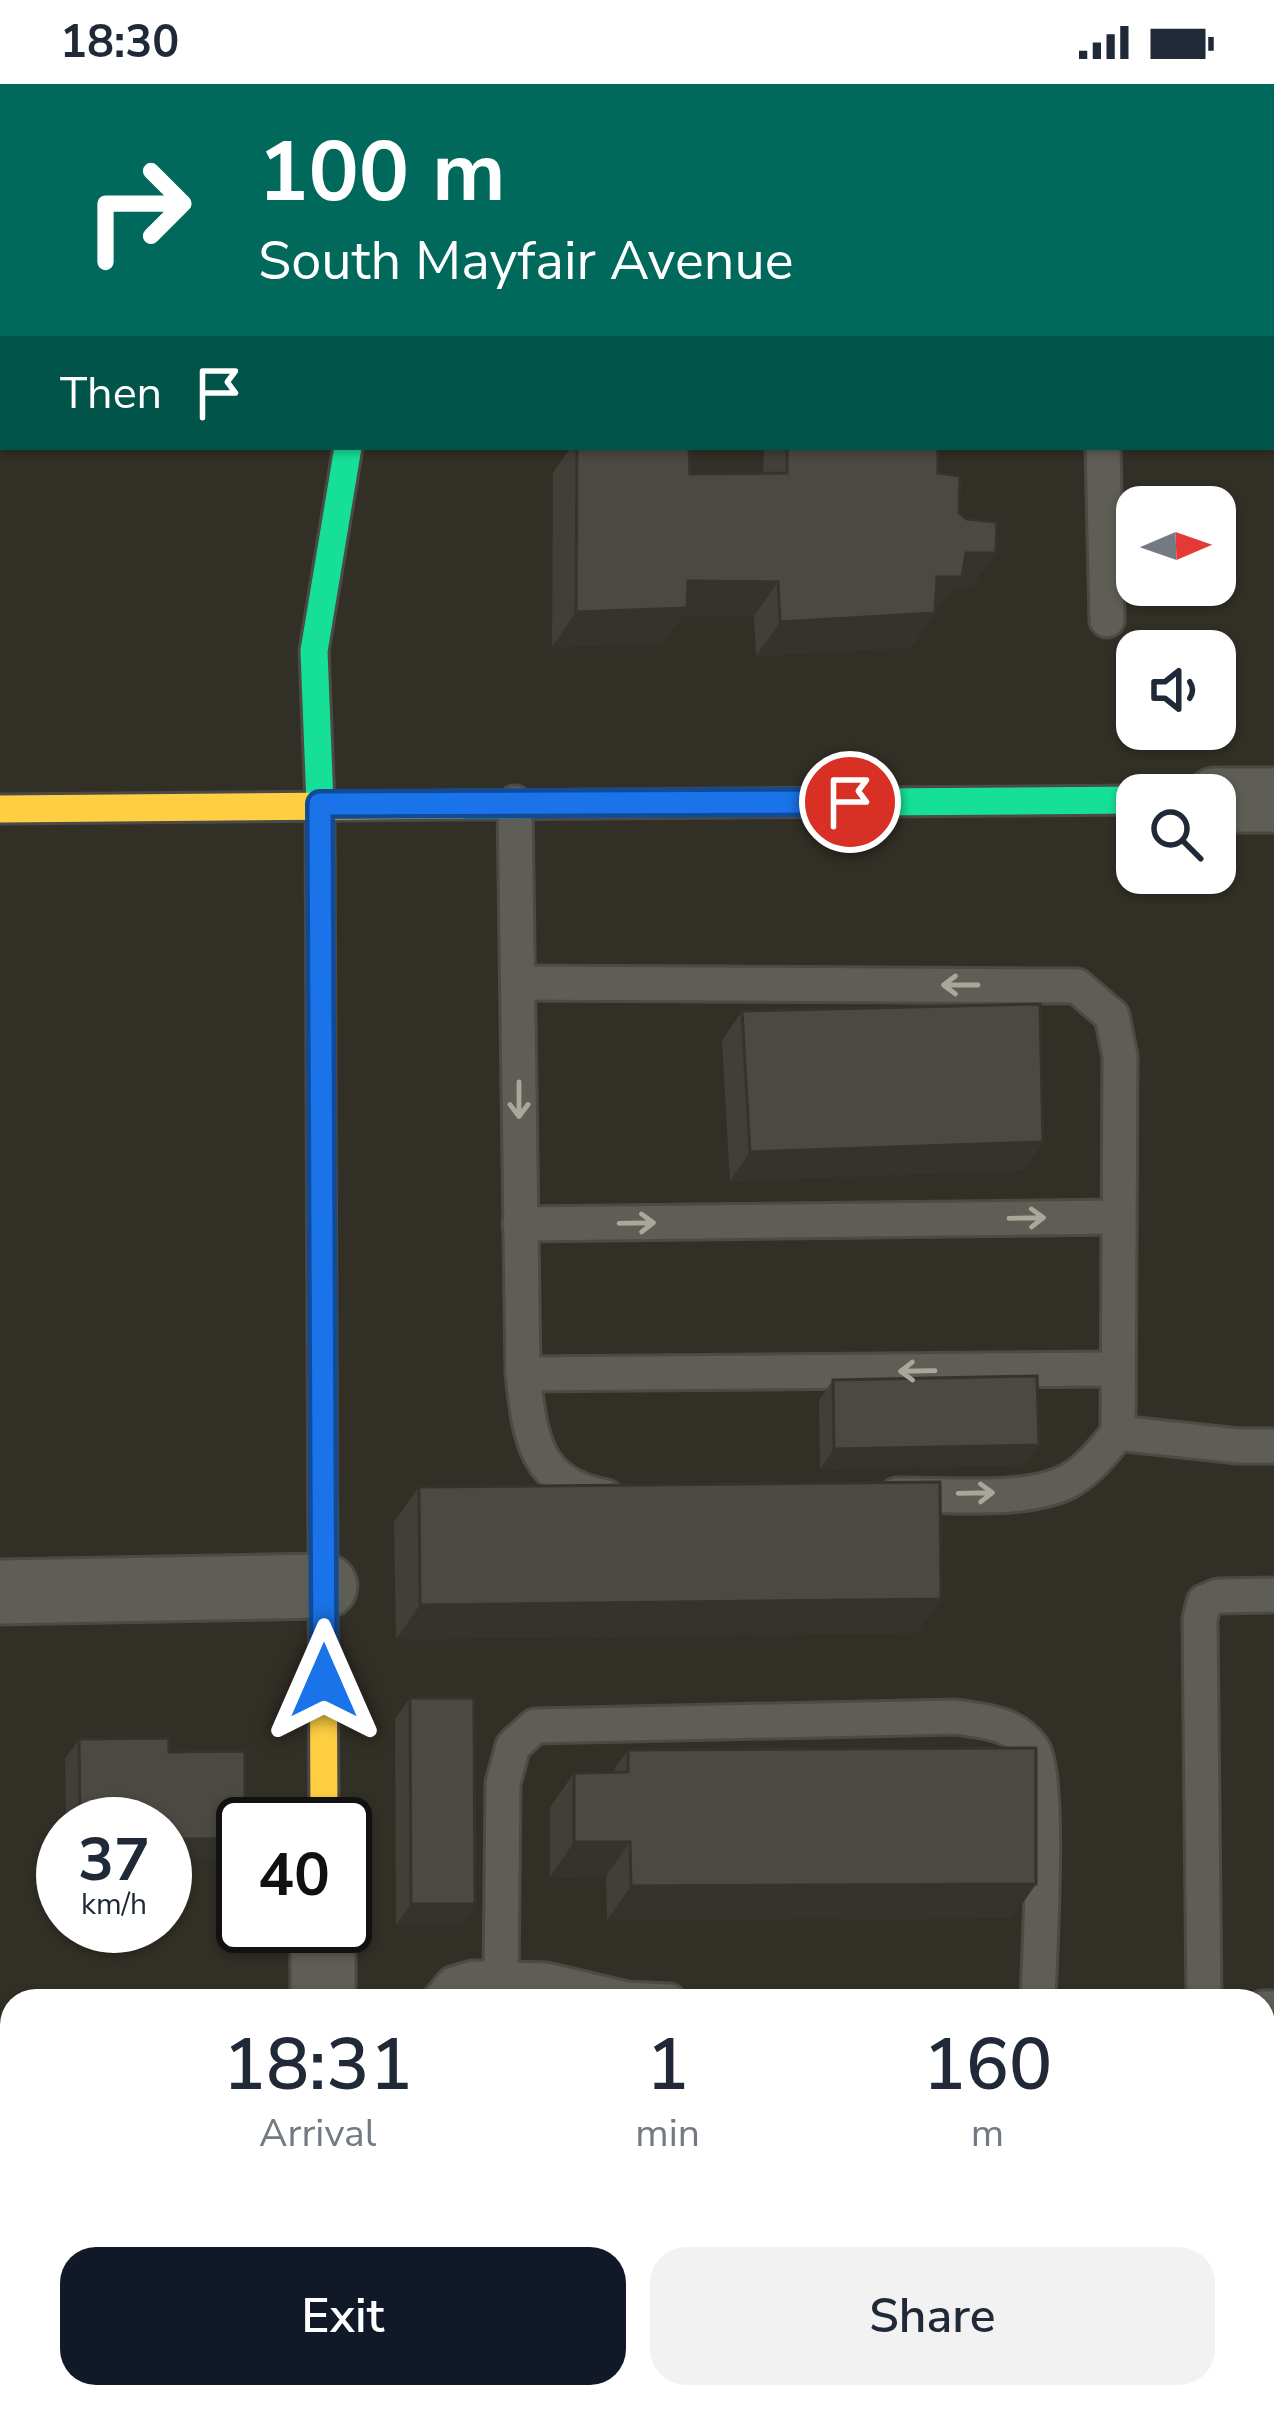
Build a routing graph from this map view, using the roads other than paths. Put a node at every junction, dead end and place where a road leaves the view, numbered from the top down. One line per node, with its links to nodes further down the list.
1 (348, 450): 8 (street)
2 (1103, 450): 3 (lane)
3 (1107, 620)
4 (1116, 800): 7 (street)
5 (1236, 800): 6 (street)
6 (1274, 800)
7 (514, 803): 8 (street); 10 (lane)
8 (320, 804): 9 (street); 19 (street)
9 (0, 809)
10 (519, 983): 11 (lane, one-way to 10); 12 (lane, one-way to 12)
11 (1119, 1217): 12 (lane, one-way to 11); 13 (lane)
12 (520, 1224): 14 (lane)
13 (1118, 1369): 14 (lane, one-way to 14); 15 (lane)
14 (524, 1375): 18 (lane)
15 (1118, 1433): 16 (lane); 17 (lane, one-way to 15)
16 (1274, 1447)
17 (871, 1496)
18 (637, 1499)
19 (325, 1586): 20 (street); 22 (street)
20 (0, 1592)
21 (1274, 1595): 29 (lane)
22 (324, 1797)
23 (323, 1953): 25 (street)
24 (500, 1979): 26 (lane); 27 (lane); 28 (lane)
25 (323, 1989)
26 (449, 1989)
27 (584, 1989)
28 (1038, 1989)
29 (1204, 1989)

